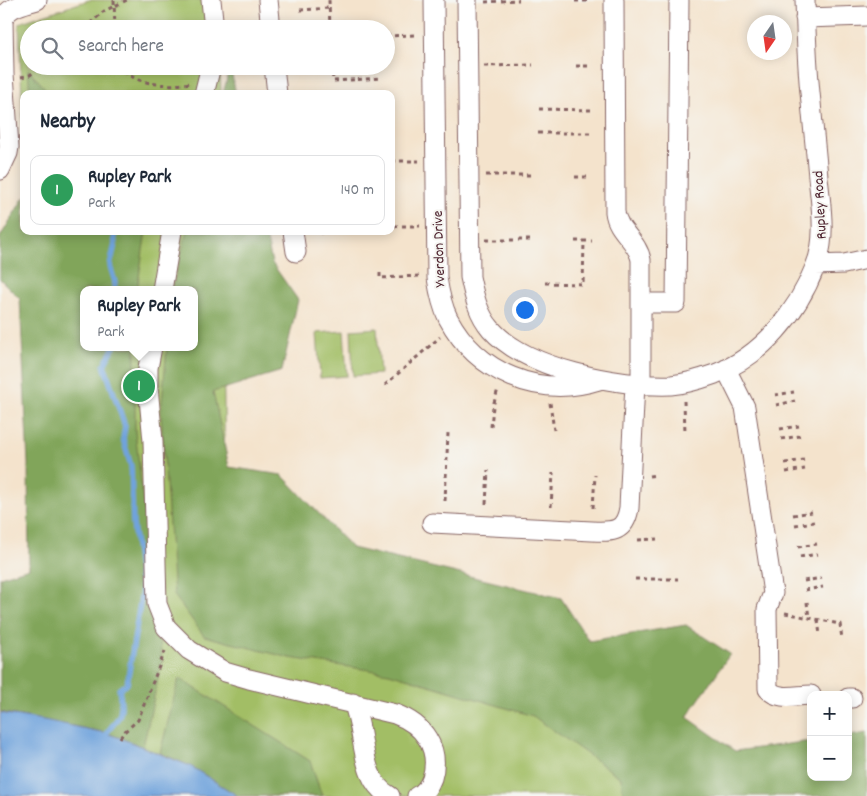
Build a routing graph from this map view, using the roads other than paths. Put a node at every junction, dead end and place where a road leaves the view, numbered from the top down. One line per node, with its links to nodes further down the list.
1 (37, 0): 12 (street)
2 (211, 0): 10 (street)
3 (268, 0): 11 (street)
4 (434, 0): 27 (street, Yverdon Drive)
5 (614, 0): 24 (street)
6 (679, 0): 24 (street)
7 (475, 1): 27 (street, Yverdon Drive)
8 (805, 9): 9 (street); 22 (street, Rupley Road)
9 (867, 16)
10 (213, 20)
11 (270, 20)
12 (2, 36): 17 (street)
13 (206, 75): 15 (street)
14 (275, 75): 16 (street)
15 (200, 87)
16 (277, 90)
17 (0, 170)
18 (171, 235): 23 (street)
19 (294, 235): 20 (street)
20 (296, 252)
21 (867, 259): 22 (street)
22 (816, 265): 26 (street, Rupley Road)
23 (163, 286)
24 (642, 303): 28 (street)
25 (151, 351): 31 (street)
26 (726, 369): 28 (street, Rupley Road); 30 (street)
27 (600, 380): 28 (street, Yverdon Drive)
28 (638, 383): 29 (street)
29 (432, 523)
30 (807, 696)
31 (353, 704): 32 (street); 33 (street)
32 (390, 796)
33 (417, 796)

